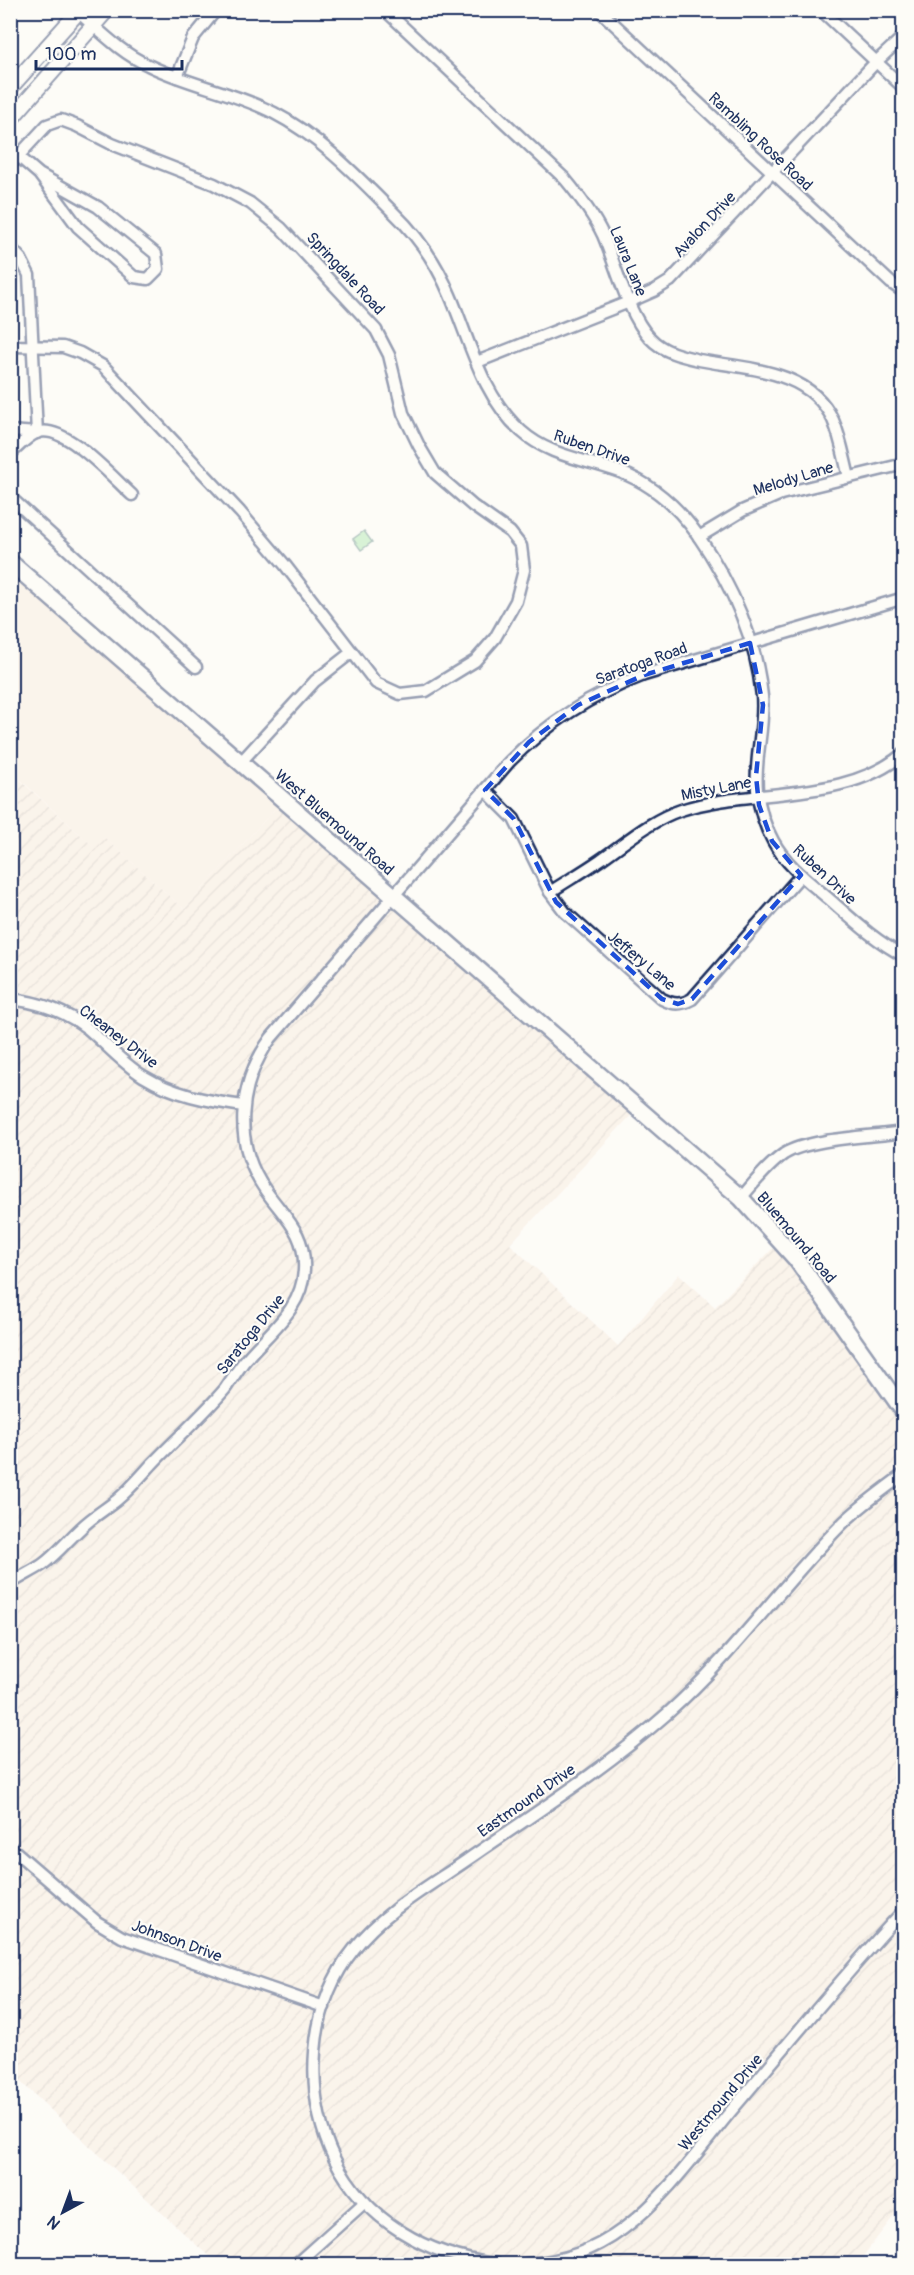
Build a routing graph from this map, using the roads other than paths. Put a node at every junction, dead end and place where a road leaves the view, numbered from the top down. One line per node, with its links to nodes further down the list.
1 (107, 10): 7 (street)
2 (216, 10): 10 (street)
3 (384, 10): 19 (street, Laura Lane)
4 (599, 10): 15 (street, Rambling Rose Road)
5 (820, 10): 9 (street)
6 (79, 11): 7 (street, Ruben Drive); 11 (street)
7 (94, 26): 10 (street, Ruben Drive); 13 (street)
8 (903, 36): 9 (street, Avalon Drive)
9 (876, 62): 12 (street); 15 (street, Avalon Drive)
10 (177, 77): 22 (street, Ruben Drive)
11 (10, 88)
12 (903, 88)
13 (10, 120)
14 (13, 156): 16 (street); 34 (street, Springdale Road)
15 (773, 173): 18 (street, Rambling Rose Road); 19 (street, Avalon Drive)
16 (39, 174): 16 (street)
17 (10, 247): 21 (street)
18 (903, 292)
19 (629, 302): 22 (street, Avalon Drive); 27 (street, Laura Lane)
20 (10, 346): 21 (street, Springdale Road)
21 (31, 346): 24 (street); 34 (street, Springdale Road)
22 (477, 362): 30 (street, Ruben Drive)
23 (10, 431): 24 (street)
24 (37, 433): 25 (street); 28 (street)
25 (10, 454)
26 (903, 464): 27 (street, Melody Lane)
27 (849, 477): 30 (street, Melody Lane)
28 (132, 495)
29 (10, 497): 35 (street)
30 (699, 537): 33 (street, Ruben Drive)
31 (10, 562): 37 (main road, West Bluemound Road)
32 (903, 598): 33 (street, Saratoga Road)
33 (750, 643): 38 (street, Saratoga Road); 39 (street, Ruben Drive)
34 (352, 652): 37 (street)
35 (196, 667)
36 (903, 753): 39 (street, Misty Lane)
37 (240, 763): 42 (main road, West Bluemound Road)
38 (485, 790): 41 (street, Jeffery Lane); 42 (street, Saratoga Road)
39 (758, 795): 40 (street, Ruben Drive); 41 (street, Misty Lane)
40 (801, 875): 41 (street, Jeffery Lane); 43 (street, Ruben Drive)
41 (550, 892)
42 (393, 896): 45 (street, Saratoga Drive); 46 (main road, West Bluemound Road)
43 (903, 956)
44 (10, 999): 45 (street, Cheaney Drive)
45 (243, 1106): 51 (street, Saratoga Drive)
46 (638, 1108): 48 (main road, Bluemound Road)
47 (903, 1132): 48 (street)
48 (741, 1198): 49 (main road, Bluemound Road)
49 (903, 1412)
50 (903, 1474): 54 (street, Eastmound Drive)
51 (10, 1584)
52 (10, 1846): 54 (street, Johnson Drive)
53 (903, 1910): 58 (street, Westmound Drive)
54 (324, 2007): 55 (street, Eastmound Drive)
55 (365, 2202): 56 (street); 57 (street)
56 (296, 2265)
57 (496, 2265)
58 (526, 2265)

